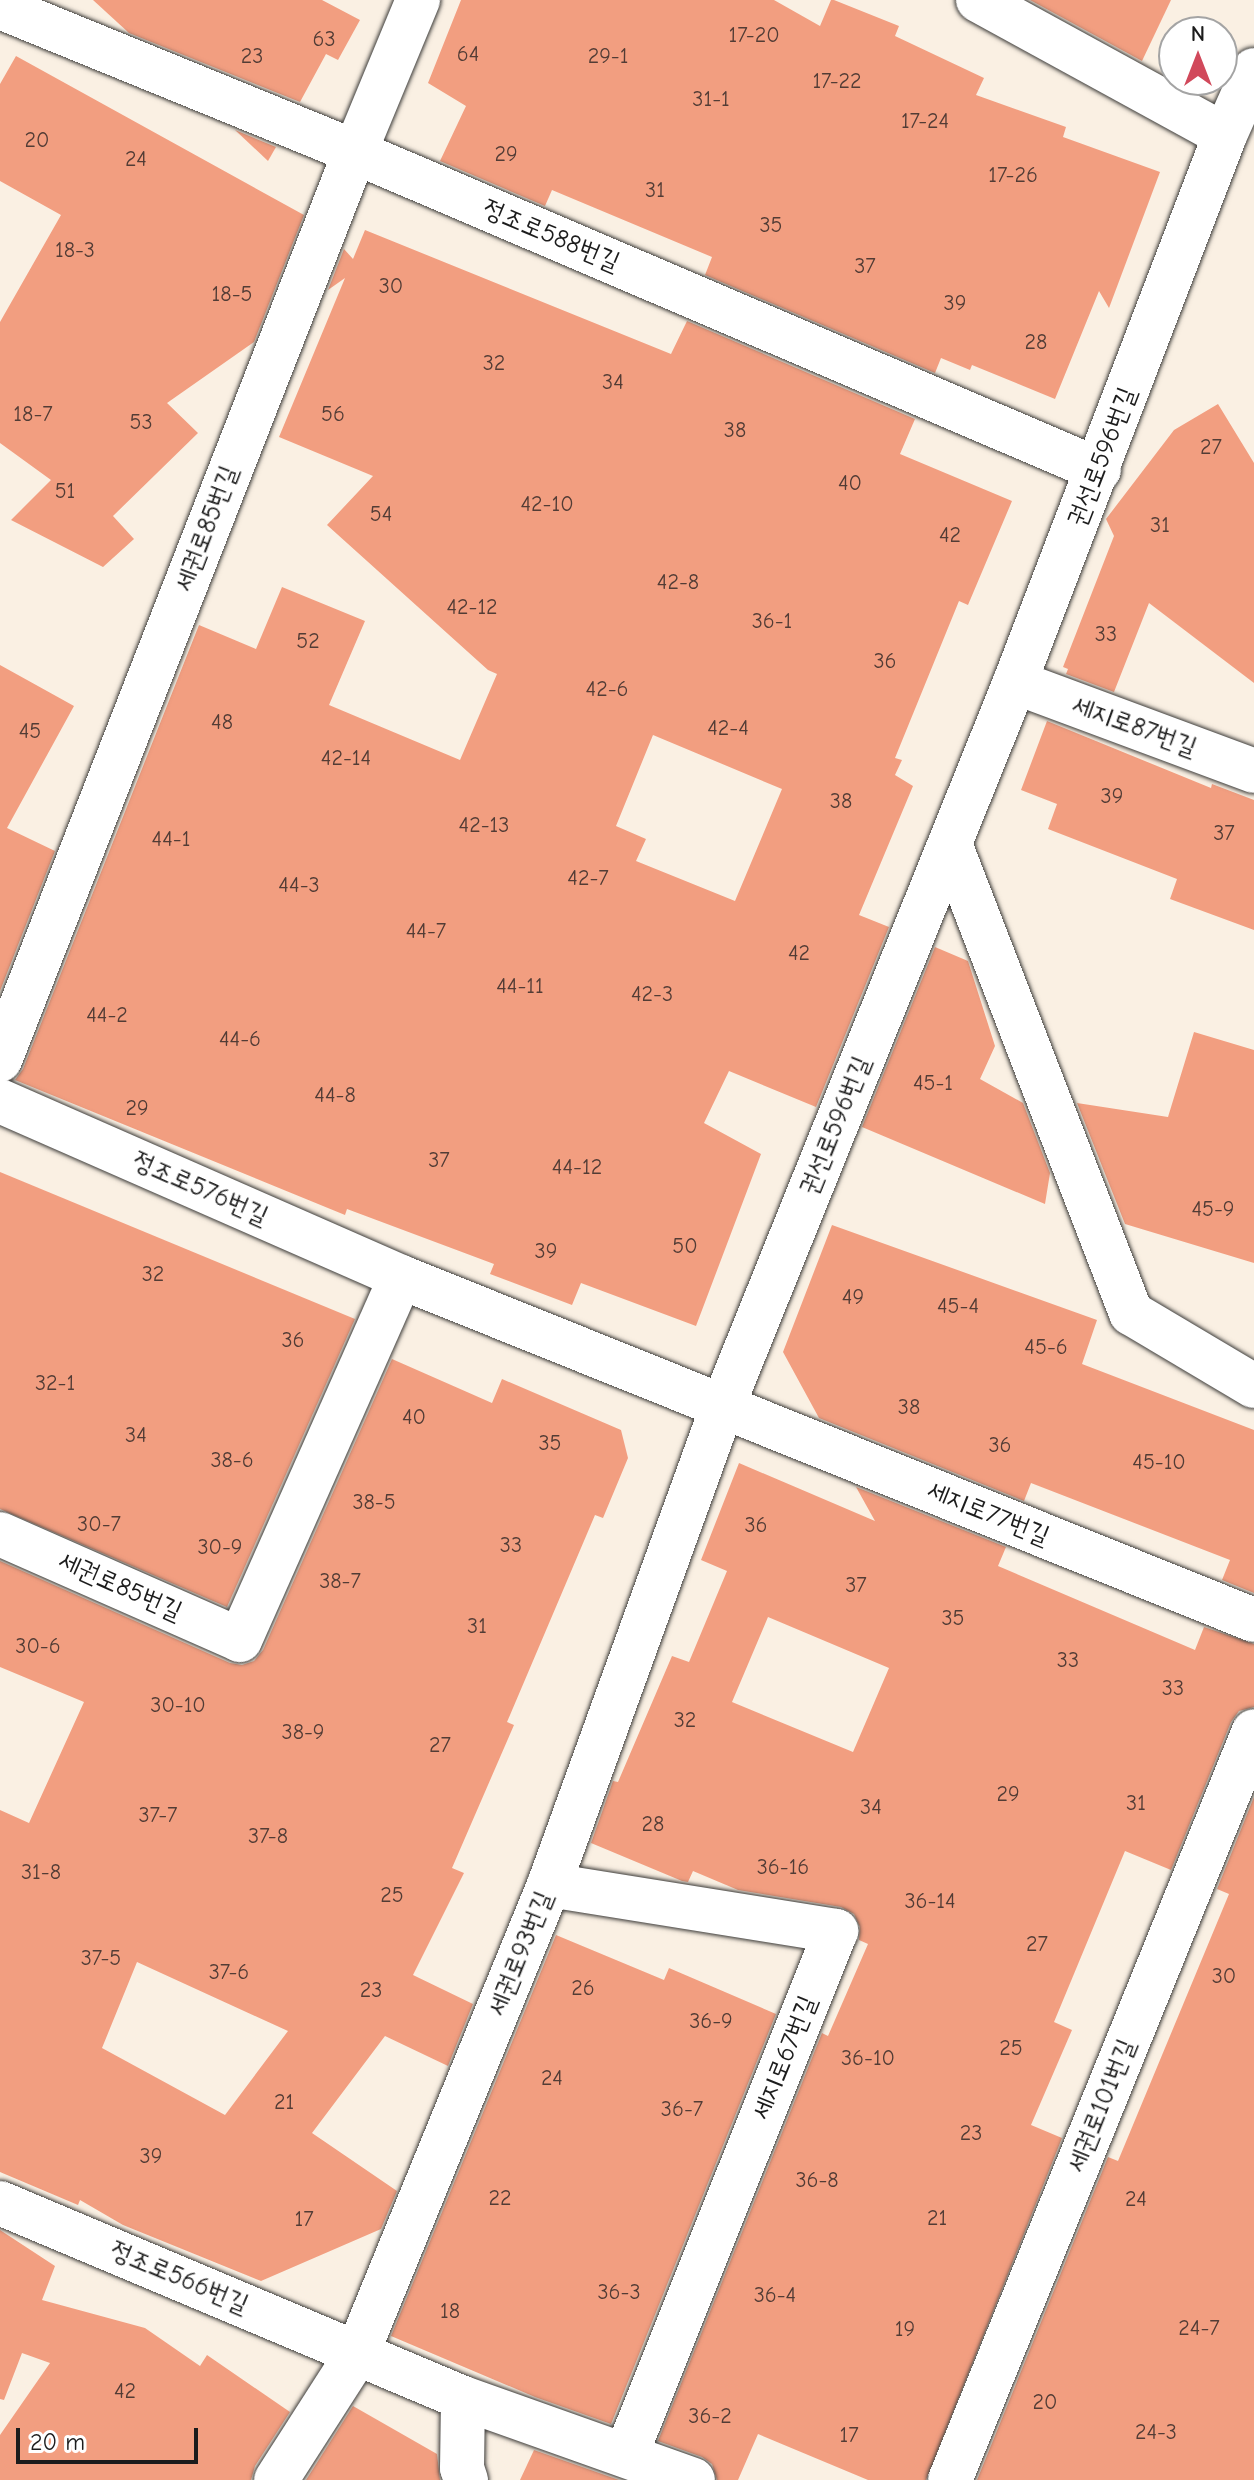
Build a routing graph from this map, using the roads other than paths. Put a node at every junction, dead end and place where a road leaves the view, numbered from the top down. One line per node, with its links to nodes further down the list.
1 (418, 0): 6 (street, 세권로85번길)
2 (978, 0): 5 (street)
3 (1, 3): 6 (street, 정조로588번길)
4 (1254, 70): 5 (street, 권선로596번길)
5 (1225, 135): 7 (street, 권선로596번길)
6 (355, 152): 7 (street, 정조로588번길); 11 (street, 세권로85번길)
7 (1099, 470): 8 (street, 권선로596번길)
8 (1015, 682): 9 (street, 세지로87번길); 10 (street, 권선로596번길)
9 (1254, 771)
10 (950, 844): 14 (street); 15 (street, 권선로596번길)
11 (0, 1060)
12 (0, 1101): 13 (street, 정조로576번길)
13 (401, 1277): 15 (street, 정조로576번길); 16 (street, 세권로85번길)
14 (1254, 1386)
15 (722, 1408): 17 (street, 세지로77번길); 19 (street, 세권로93번길)
16 (0, 1534)
17 (1254, 1620)
18 (1254, 1731): 27 (street, 세권로101번길)
19 (549, 1885): 21 (street, 세권로93번길); 23 (street, 세지로67번길)
20 (0, 2203): 21 (street, 정조로566번길)
21 (357, 2354): 22 (street); 24 (street, 세권로93번길)
22 (463, 2398): 23 (street); 25 (street)
23 (626, 2455): 26 (street)
24 (276, 2480)
25 (466, 2480)
26 (693, 2480)
27 (950, 2480)

